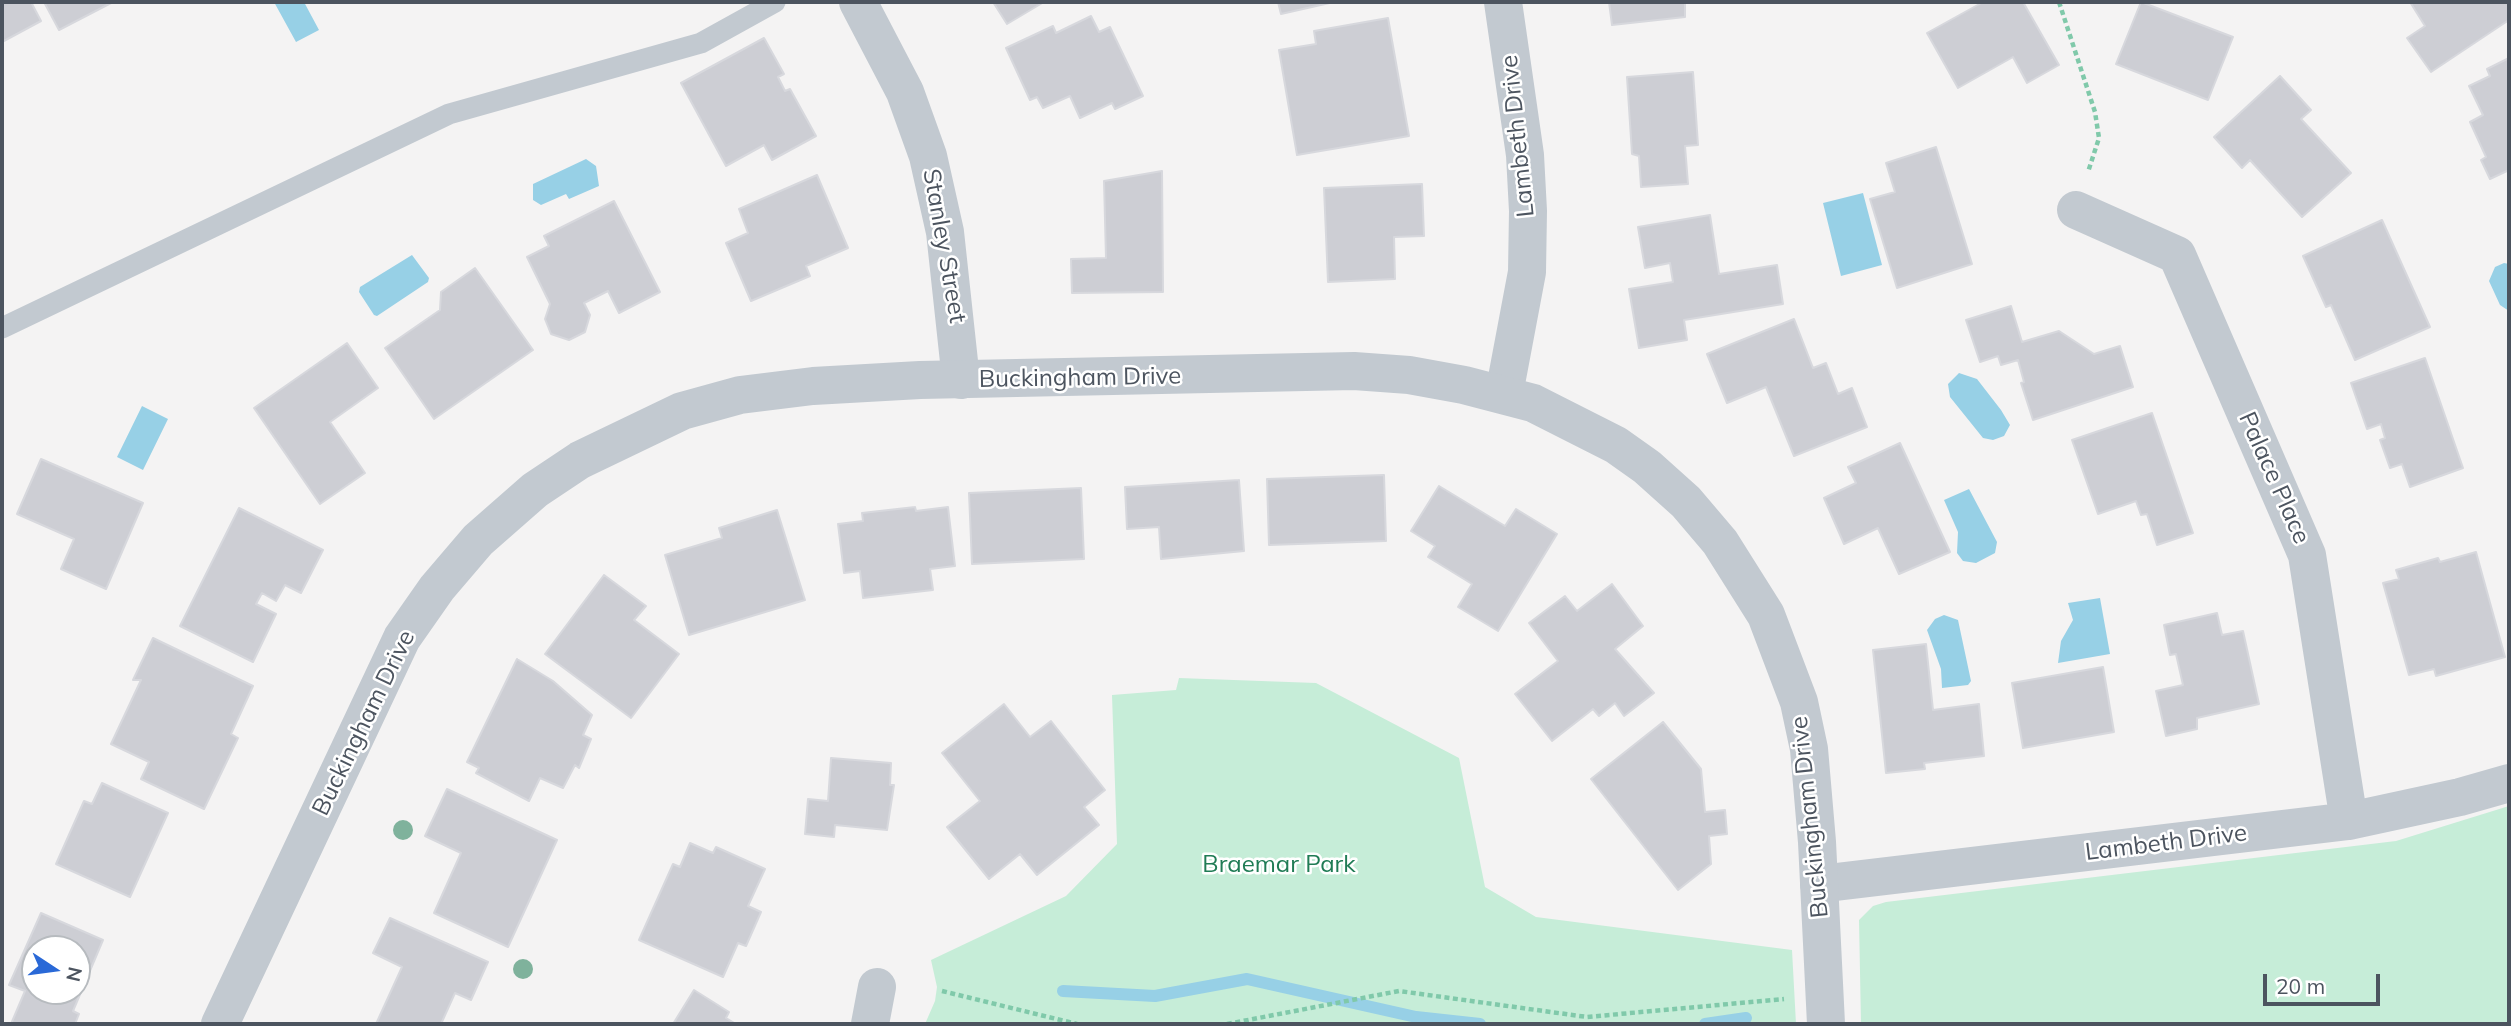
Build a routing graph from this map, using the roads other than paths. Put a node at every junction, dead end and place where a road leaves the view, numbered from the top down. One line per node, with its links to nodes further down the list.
1 (775, 2): 5 (lane)
2 (858, 2): 6 (street, Stanley Street)
3 (1503, 2): 7 (street, Lambeth Drive)
4 (2076, 210): 9 (street, Palace Place)
5 (2, 328)
6 (961, 380): 7 (street, Buckingham Drive); 12 (street, Buckingham Drive)
7 (1504, 394): 10 (street, Buckingham Drive)
8 (2509, 783): 9 (street, Lambeth Drive)
9 (2349, 821): 10 (street, Lambeth Drive)
10 (1819, 884): 14 (street, Buckingham Drive)
11 (877, 988): 13 (street)
12 (220, 1024)
13 (870, 1024)
14 (1826, 1024)

